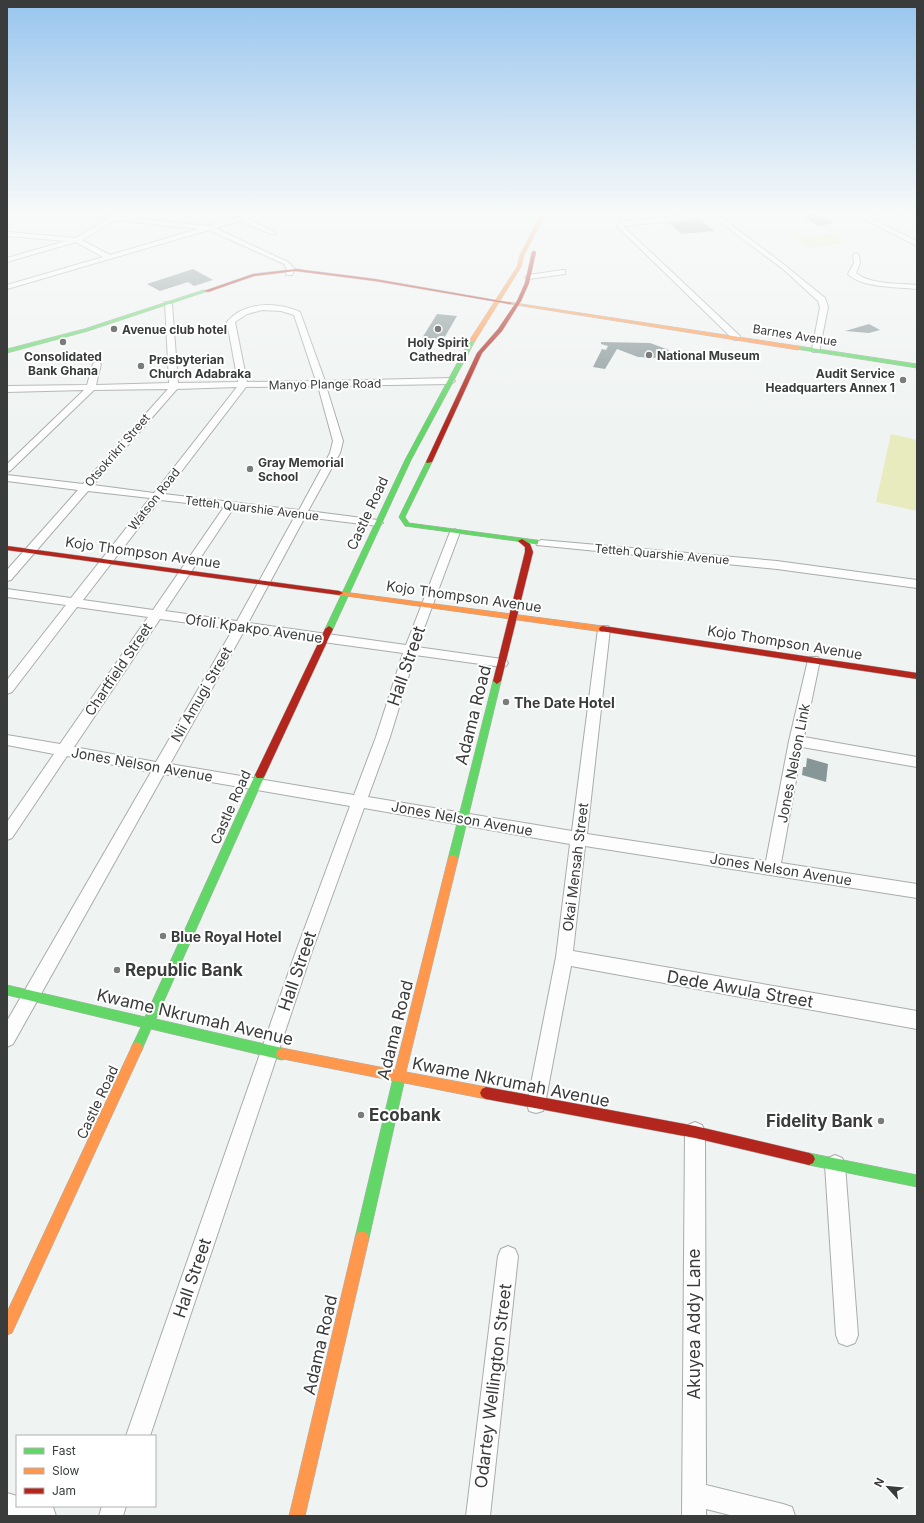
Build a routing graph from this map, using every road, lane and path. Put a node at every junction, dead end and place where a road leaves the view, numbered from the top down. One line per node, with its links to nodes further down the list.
1 (17, 284): 11 (street)
2 (228, 284): 15 (main road)
3 (382, 284): 14 (main road, Barnes Avenue)
4 (389, 284): 14 (main road, Barnes Avenue)
5 (519, 284): 17 (main road)
6 (525, 284): 13 (main road, Castle Road)
7 (681, 284): 19 (street)
8 (804, 284): 20 (street)
9 (893, 284): 12 (street)
10 (506, 286): 14 (main road); 16 (main road, Castle Road)
11 (7, 287)
12 (917, 287)
13 (522, 293): 17 (main road, Castle Road); 18 (main road)
14 (474, 299): 16 (main road, Barnes Avenue)
15 (168, 304): 21 (main road); 29 (street)
16 (497, 305): 17 (main road, Barnes Avenue); 22 (main road); 26 (main road, Castle Road)
17 (512, 307): 18 (main road); 18 (main road, Barnes Avenue); 22 (main road, Castle Road)
18 (537, 310): 19 (main road, Barnes Avenue); 25 (main road, Barnes Avenue)
19 (737, 338): 20 (main road, Barnes Avenue)
20 (816, 350): 24 (main road, Barnes Avenue)
21 (7, 351)
22 (480, 353): 32 (main road, Castle Road)
23 (97, 364): 31 (street)
24 (917, 366)
25 (917, 372)
26 (451, 381): 27 (street, Manyo Plange Road); 32 (main road, Castle Road)
27 (321, 383): 28 (street, Manyo Plange Road); 28 (street, Nii Amugi Street); 39 (street, Nii Amugi Street)
28 (243, 386): 29 (street, Manyo Plange Road); 37 (street, Watson Road)
29 (174, 387): 31 (street, Manyo Plange Road); 36 (street, Otsokrikri Street)
30 (7, 389): 31 (street, Manyo Plange Road)
31 (90, 389): 33 (street)
32 (419, 461): 40 (main road, Castle Road); 41 (main road, Castle Road)
33 (7, 468)
34 (11, 479): 35 (street); 36 (street, Tetteh Quarshie Avenue)
35 (7, 488)
36 (84, 488): 37 (street, Tetteh Quarshie Avenue); 46 (street, Otsokrikri Street)
37 (156, 496): 38 (street, Tetteh Quarshie Avenue); 48 (street, Watson Road)
38 (230, 506): 39 (street, Tetteh Quarshie Avenue); 49 (street, Chartfield Street)
39 (301, 514): 40 (street, Tetteh Quarshie Avenue); 51 (street, Nii Amugi Street)
40 (378, 523): 54 (main road, Castle Road)
41 (407, 525): 42 (main road, Tetteh Quarshie Avenue)
42 (455, 532): 43 (main road, Tetteh Quarshie Avenue); 56 (street, Hall Street)
43 (522, 541): 44 (main road, Tetteh Quarshie Avenue); 47 (main road)
44 (541, 543): 47 (main road); 52 (street, Tetteh Quarshie Avenue)
45 (7, 548): 46 (main road, Kojo Thompson Avenue)
46 (31, 551): 48 (main road, Kojo Thompson Avenue); 50 (street, Otsokrikri Street)
47 (529, 552): 58 (main road, Adama Road)
48 (106, 560): 49 (main road, Kojo Thompson Avenue); 55 (street, Watson Road)
49 (185, 573): 51 (main road, Kojo Thompson Avenue); 57 (street, Chartfield Street)
50 (7, 577)
51 (264, 584): 54 (main road, Kojo Thompson Avenue); 59 (street, Nii Amugi Street)
52 (917, 584)
53 (7, 593): 55 (street, Ofoli Kpakpo Avenue)
54 (345, 594): 56 (main road, Kojo Thompson Avenue); 61 (main road, Castle Road)
55 (74, 602): 57 (street, Ofoli Kpakpo Avenue); 66 (street, Watson Road)
56 (428, 605): 58 (main road, Kojo Thompson Avenue); 62 (street, Hall Street)
57 (155, 614): 59 (street, Ofoli Kpakpo Avenue); 69 (street, Chartfield Street)
58 (512, 616): 60 (main road, Kojo Thompson Avenue); 64 (main road, Adama Road)
59 (240, 627): 61 (street, Ofoli Kpakpo Avenue); 71 (street, Nii Amugi Street)
60 (604, 629): 63 (main road, Kojo Thompson Avenue); 76 (street, Okai Mensah Street)
61 (326, 638): 62 (street, Ofoli Kpakpo Avenue); 72 (main road, Castle Road)
62 (410, 650): 64 (street, Ofoli Kpakpo Avenue); 73 (street, Hall Street)
63 (814, 660): 65 (main road, Kojo Thompson Avenue); 68 (street, Jones Nelson Link)
64 (502, 663): 74 (main road, Adama Road)
65 (917, 676)
66 (7, 689)
67 (7, 740): 69 (street, Jones Nelson Avenue)
68 (796, 741): 70 (street); 77 (street, Jones Nelson Link)
69 (62, 750): 71 (street, Jones Nelson Avenue); 75 (street, Chartfield Street)
70 (917, 762)
71 (160, 767): 72 (street, Jones Nelson Avenue); 81 (street, Nii Amugi Street)
72 (255, 784): 73 (street, Jones Nelson Avenue); 83 (main road, Castle Road)
73 (359, 801): 74 (street, Jones Nelson Avenue); 85 (street, Hall Street)
74 (464, 818): 76 (street, Jones Nelson Avenue); 86 (main road, Adama Road)
75 (7, 834)
76 (578, 839): 77 (street, Jones Nelson Avenue); 79 (street, Okai Mensah Street)
77 (773, 868): 78 (street, Jones Nelson Avenue)
78 (917, 891)
79 (564, 957): 82 (street, Dede Awula Street); 87 (street, Okai Mensah Street)
80 (7, 990): 81 (main road, Kwame Nkrumah Avenue)
81 (32, 994): 83 (main road, Kwame Nkrumah Avenue); 84 (street, Nii Amugi Street)
82 (917, 1020)
83 (150, 1022): 85 (main road, Kwame Nkrumah Avenue); 92 (main road, Castle Road)
84 (7, 1038)
85 (269, 1052): 86 (main road, Kwame Nkrumah Avenue); 94 (street, Hall Street)
86 (400, 1078): 87 (main road, Kwame Nkrumah Avenue); 98 (main road, Adama Road)
87 (536, 1104): 88 (main road, Kwame Nkrumah Avenue)
88 (695, 1132): 89 (main road, Kwame Nkrumah Avenue); 96 (street, Akuyea Addy Lane)
89 (835, 1165): 90 (main road, Kwame Nkrumah Avenue); 93 (street)
90 (917, 1181)
91 (508, 1256): 99 (street, Odartey Wellington Street)
92 (7, 1328)
93 (847, 1335)
94 (138, 1435)
95 (7, 1505): 97 (street)
96 (694, 1505): 100 (street)
97 (44, 1516)
98 (296, 1516)
99 (478, 1516)
100 (783, 1516)

